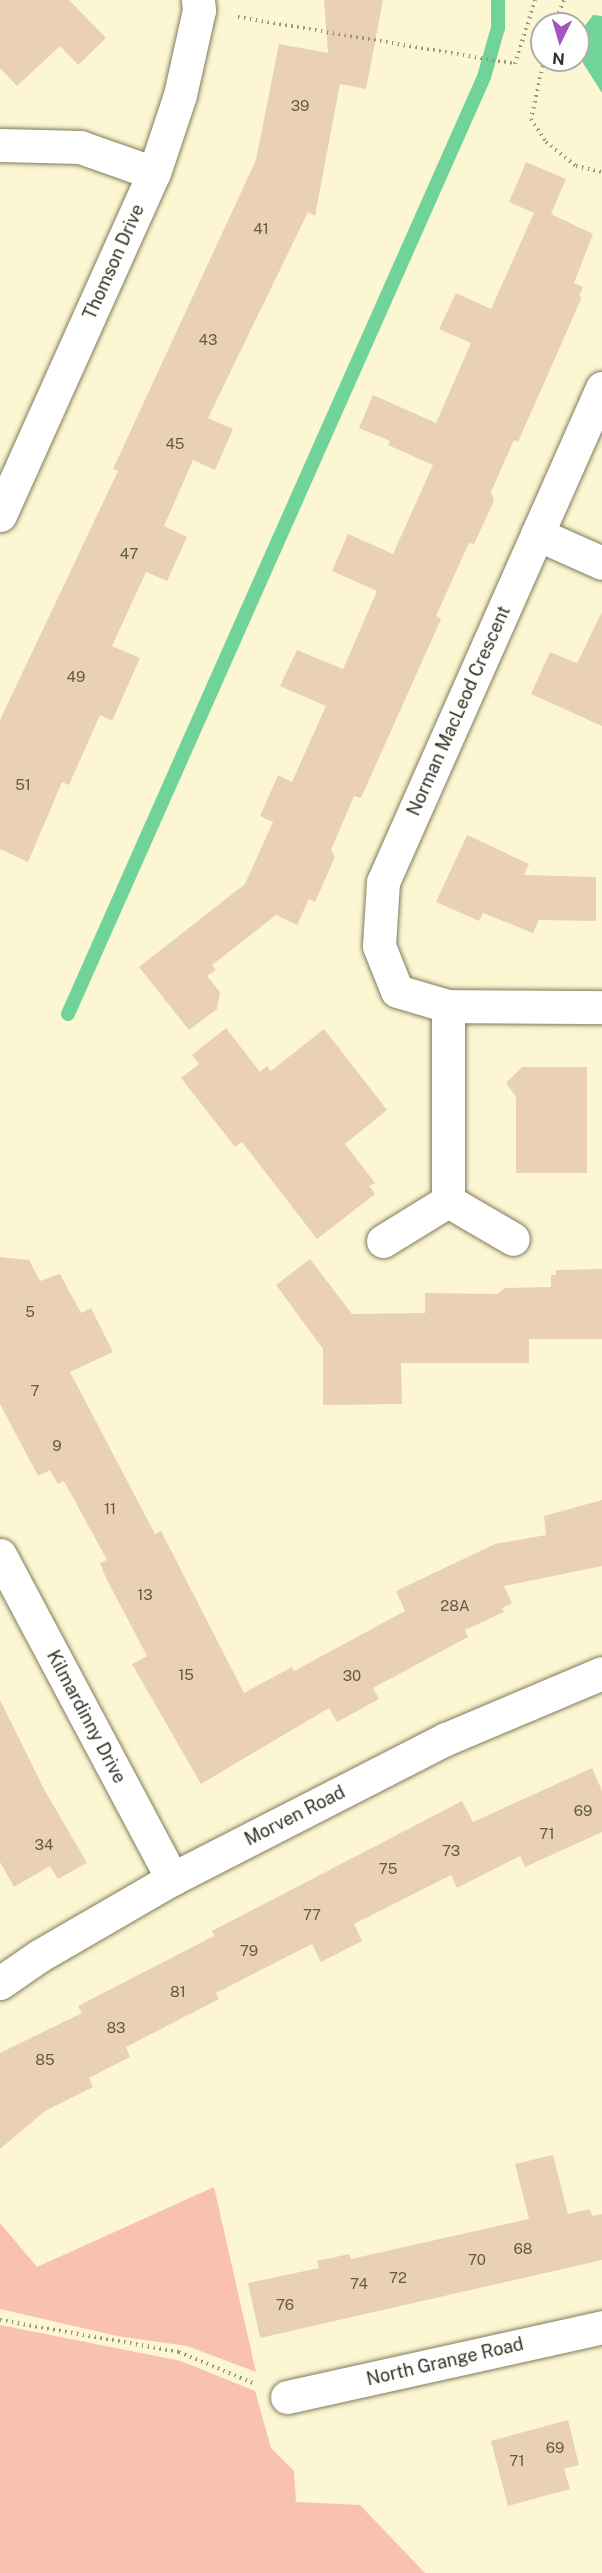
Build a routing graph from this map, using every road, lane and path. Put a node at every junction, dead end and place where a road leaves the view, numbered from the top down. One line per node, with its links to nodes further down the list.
1 (535, 0): 2 (path)
2 (199, 5): 6 (street, Thomson Drive)
3 (541, 72): 5 (path)
4 (0, 145): 6 (street)
5 (602, 172)
6 (154, 174): 8 (street, Thomson Drive)
7 (602, 388): 9 (street, Norman MacLeod Crescent)
8 (0, 515)
9 (537, 534): 10 (street); 11 (street, Norman MacLeod Crescent)
10 (602, 563)
11 (448, 1006): 12 (street, Norman MacLeod Crescent); 13 (street)
12 (602, 1007)
13 (448, 1201): 14 (street); 15 (street)
14 (513, 1239)
15 (383, 1241)
16 (0, 1555): 18 (street, Kilmardinny Drive)
17 (602, 1673): 18 (street, Morven Road)
18 (172, 1879): 19 (street, Morven Road)
19 (0, 1983)
20 (0, 2320): 22 (path)
21 (602, 2327): 22 (street, North Grange Road)
22 (287, 2397)

